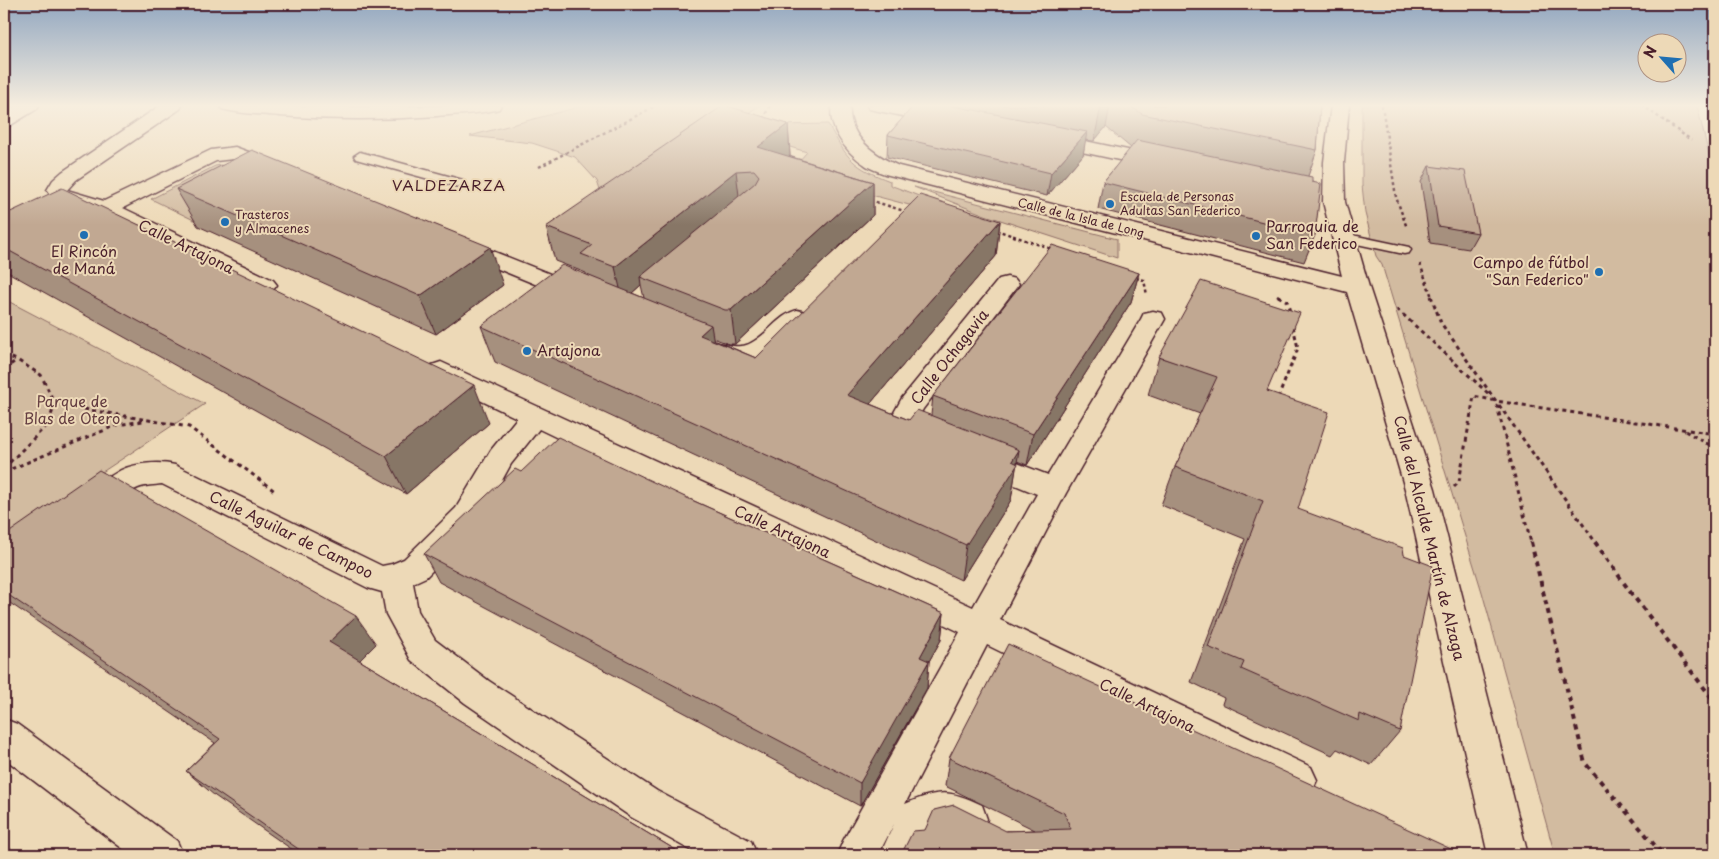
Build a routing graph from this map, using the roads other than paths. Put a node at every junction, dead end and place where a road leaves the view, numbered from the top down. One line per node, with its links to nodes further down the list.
1 (114, 145): 9 (street, Calle Artajona)
2 (856, 145): 14 (street, Calle de la Isla de Long)
3 (1077, 145): 6 (street)
4 (1336, 145): 11 (street, Calle del Alcalde Martín de Alzaga)
5 (360, 156): 8 (lane)
6 (1175, 166)
7 (277, 174): 9 (street)
8 (458, 183)
9 (106, 208): 15 (street, Calle Artajona)
10 (441, 237): 16 (street)
11 (1343, 237): 12 (lane); 14 (street, Calle del Alcalde Martín de Alzaga)
12 (1404, 250)
13 (1007, 284): 22 (street, Calle Ochagavia)
14 (1357, 287): 33 (street, Calle del Alcalde Martín de Alzaga)
15 (293, 299)
16 (600, 303)
17 (810, 305): 19 (street)
18 (1153, 319): 22 (street)
19 (690, 340)
20 (418, 360): 21 (street, Calle Artajona)
21 (534, 416): 24 (street); 25 (street, Calle Artajona)
22 (1054, 489): 25 (street)
23 (75, 518): 24 (street, Calle Aguilar de Campoo)
24 (396, 577): 30 (street)
25 (980, 626): 27 (street, Calle Artajona); 31 (street)
26 (4, 736): 29 (street)
27 (1326, 793)
28 (996, 833): 32 (street)
29 (163, 855)
30 (737, 855)
31 (856, 855)
32 (900, 855)
33 (1508, 855)

